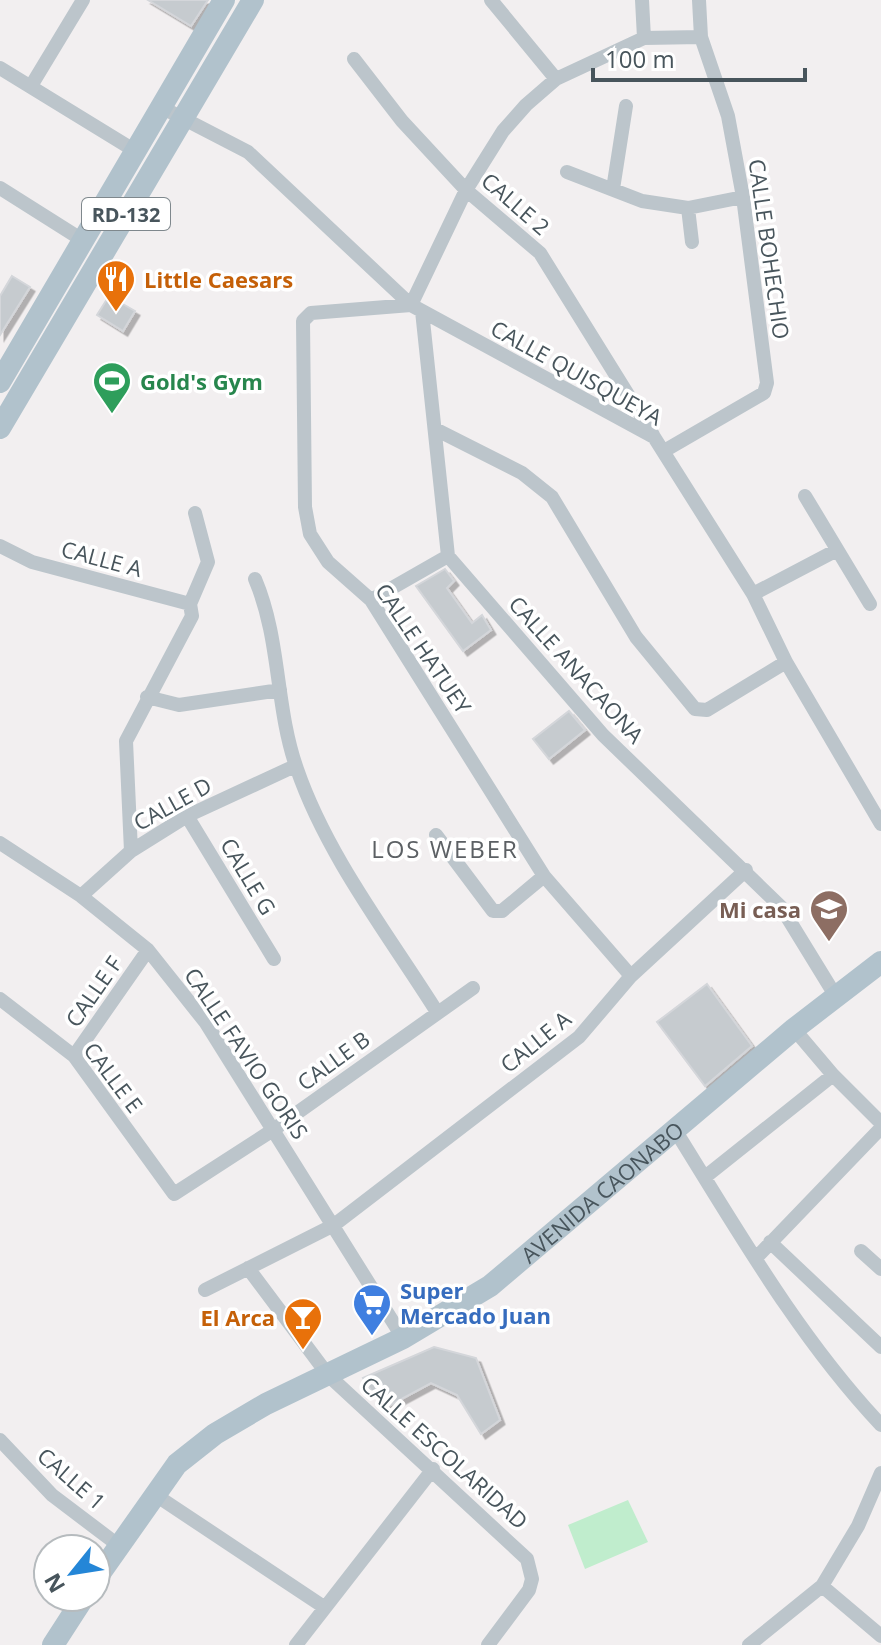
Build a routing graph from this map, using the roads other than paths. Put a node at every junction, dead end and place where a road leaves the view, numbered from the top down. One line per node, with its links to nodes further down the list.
1 (83, 0): 12 (street)
2 (224, 0): 14 (main road, RD-132)
3 (253, 0): 15 (main road, RD-132)
4 (491, 0): 11 (street)
5 (642, 0): 8 (street)
6 (699, 0): 7 (street, CALLE BOHECHIO)
7 (701, 37): 8 (street); 21 (street, CALLE BOHECHIO)
8 (644, 38): 11 (street)
9 (354, 59): 20 (street, CALLE 2)
10 (0, 68): 12 (street)
11 (556, 79): 20 (street)
12 (31, 86): 16 (street)
13 (626, 106): 19 (street)
14 (161, 107): 15 (street, CALLE QUISQUEYA); 16 (main road, RD-132)
15 (182, 118): 25 (street, CALLE QUISQUEYA); 27 (main road, RD-132)
16 (137, 152): 23 (main road, RD-132)
17 (567, 172): 19 (street)
18 (0, 188): 23 (street)
19 (613, 189): 22 (street)
20 (466, 190): 25 (street); 29 (street, CALLE 2)
21 (743, 197): 22 (street); 30 (street, CALLE BOHECHIO)
22 (688, 208): 24 (street)
23 (84, 241): 26 (main road, RD-132)
24 (692, 242)
25 (416, 308): 28 (street); 29 (street, CALLE QUISQUEYA); 38 (street, CALLE HATUEY)
26 (0, 382)
27 (0, 428)
28 (435, 429): 35 (street); 41 (street)
29 (654, 437): 30 (street, CALLE QUISQUEYA)
30 (664, 451): 37 (street, CALLE QUISQUEYA)
31 (805, 496): 34 (street)
32 (195, 513): 40 (street)
33 (0, 546): 40 (street, CALLE A)
34 (837, 550): 37 (street); 39 (street)
35 (448, 556): 38 (street); 50 (street, CALLE ANACAONA)
36 (255, 579): 42 (street)
37 (753, 594): 41 (street, CALLE QUISQUEYA)
38 (371, 600): 51 (street, CALLE HATUEY)
39 (870, 604)
40 (191, 606): 43 (street)
41 (786, 662): 46 (street, CALLE QUISQUEYA)
42 (280, 690): 43 (street); 44 (street)
43 (147, 697): 49 (street)
44 (295, 766): 45 (street, CALLE D); 60 (street)
45 (187, 816): 49 (street, CALLE D); 54 (street, CALLE G)
46 (881, 824)
47 (436, 835): 51 (street)
48 (0, 843): 52 (street, CALLE FAVIO GORIS)
49 (131, 851): 52 (street, CALLE D)
50 (746, 870): 56 (street, CALLE A); 58 (street, CALLE ANACAONA)
51 (544, 876): 56 (street, CALLE HATUEY)
52 (81, 896): 53 (street, CALLE FAVIO GORIS)
53 (148, 950): 62 (street, CALLE F); 65 (street, CALLE FAVIO GORIS)
54 (274, 959)
55 (881, 962): 58 (main road, AVENIDA CAONABO)
56 (631, 976): 69 (street, CALLE A)
57 (473, 988): 60 (street, CALLE B)
58 (835, 995): 61 (main road, AVENIDA CAONABO)
59 (0, 999): 62 (street, CALLE E)
60 (437, 1012): 65 (street, CALLE B)
61 (794, 1029): 63 (street); 66 (main road, AVENIDA CAONABO)
62 (74, 1056): 68 (street, CALLE E)
63 (833, 1075): 64 (street); 67 (street)
64 (881, 1126): 70 (street)
65 (273, 1130): 68 (street, CALLE B); 69 (street, CALLE FAVIO GORIS)
66 (675, 1130): 67 (street); 76 (main road, AVENIDA CAONABO)
67 (705, 1177): 72 (street)
68 (178, 1193)
69 (334, 1225): 73 (street, CALLE A); 76 (street, CALLE FAVIO GORIS)
70 (770, 1242): 72 (street); 77 (street)
71 (861, 1251): 74 (street)
72 (756, 1258): 79 (street)
73 (248, 1268): 75 (street, CALLE A); 78 (street, CALLE ESCOLARIDAD)
74 (881, 1269)
75 (205, 1290)
76 (403, 1338): 78 (main road, AVENIDA CAONABO)
77 (881, 1347)
78 (328, 1375): 81 (street, CALLE ESCOLARIDAD); 83 (main road, AVENIDA CAONABO)
79 (881, 1425)
80 (0, 1440): 84 (street, CALLE 1)
81 (433, 1469): 87 (street); 92 (street, CALLE ESCOLARIDAD)
82 (881, 1473): 86 (street)
83 (154, 1494): 84 (main road, AVENIDA CAONABO); 87 (street)
84 (118, 1545): 85 (main road, AVENIDA CAONABO)
85 (112, 1554)
86 (822, 1586): 89 (street); 93 (street)
87 (324, 1607): 91 (street)
88 (74, 1613): 90 (main road)
89 (881, 1635): 94 (street)
90 (53, 1645)
91 (296, 1645)
92 (488, 1645)
93 (749, 1645)
94 (872, 1645)

